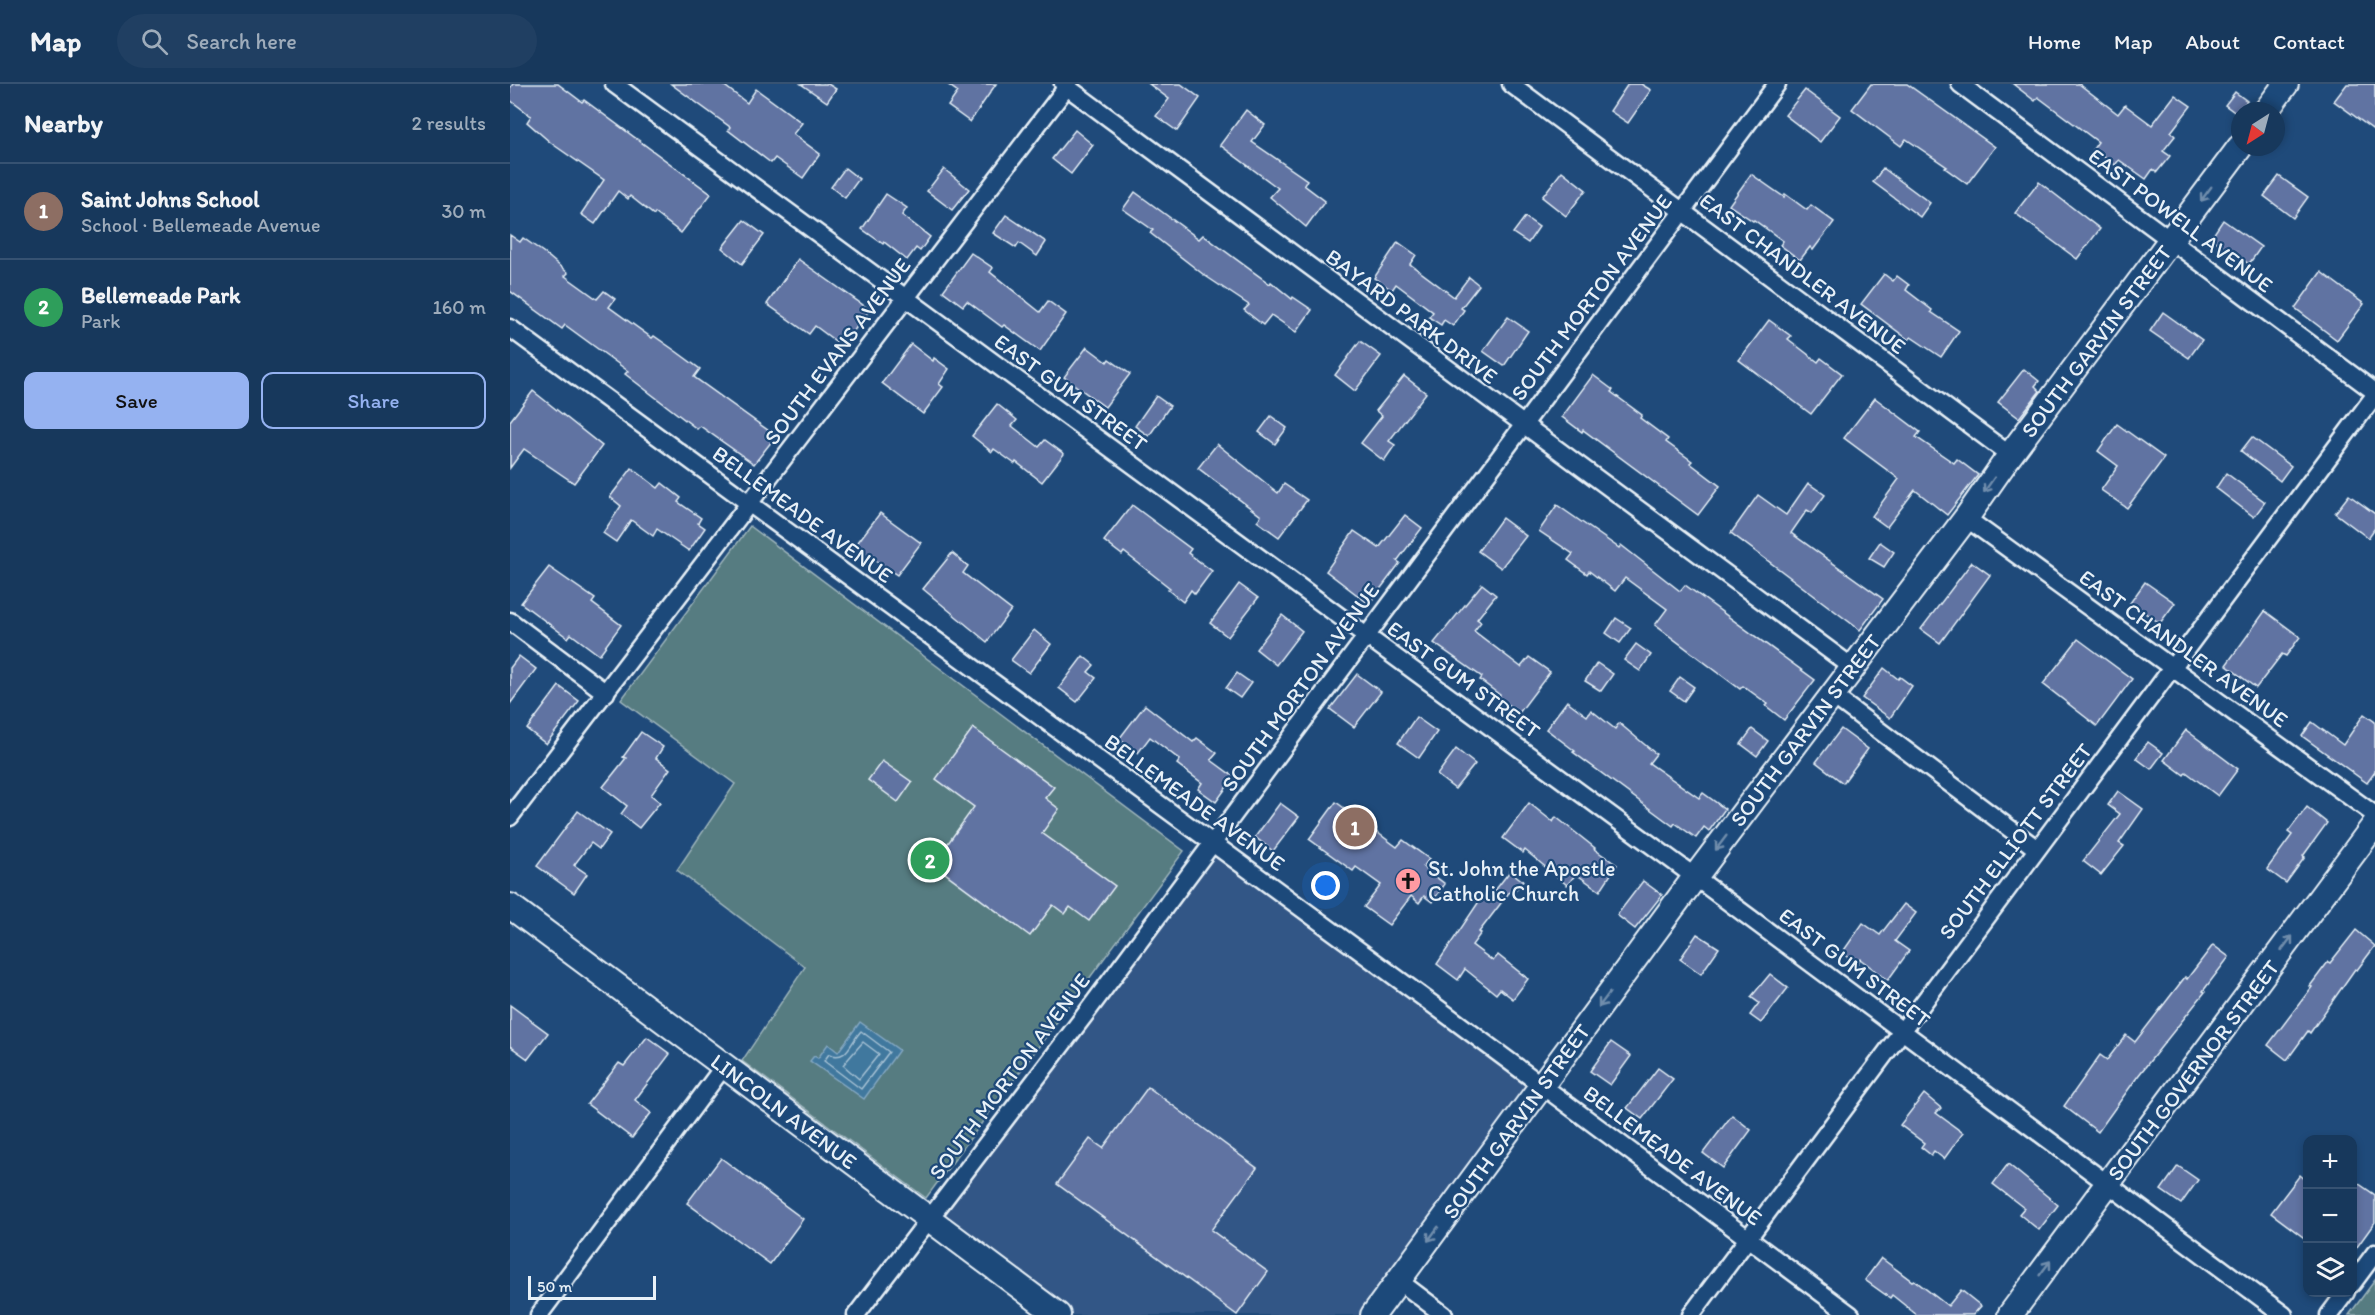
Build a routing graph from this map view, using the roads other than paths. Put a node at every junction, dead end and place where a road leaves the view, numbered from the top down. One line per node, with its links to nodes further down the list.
1 (614, 84): 11 (street, EAST GUM STREET)
2 (1511, 84): 9 (street, EAST CHANDLER AVENUE)
3 (1777, 84): 9 (street, SOUTH MORTON AVENUE)
4 (1960, 84): 10 (street, EAST POWELL AVENUE)
5 (2286, 84): 7 (street)
6 (1066, 85): 11 (street, SOUTH EVANS AVENUE); 14 (street, BAYARD PARK DRIVE)
7 (2273, 102)
8 (2233, 156): 10 (street, SOUTH GARVIN STREET, one-way to 10)
9 (1683, 212): 14 (street, SOUTH MORTON AVENUE); 15 (street, EAST CHANDLER AVENUE)
10 (2171, 242): 13 (street, EAST POWELL AVENUE); 15 (street, SOUTH GARVIN STREET)
11 (905, 299): 16 (street, SOUTH EVANS AVENUE); 19 (street, EAST GUM STREET)
12 (510, 328): 16 (street, BELLEMEADE AVENUE)
13 (2375, 393): 21 (street, SOUTH ELLIOTT STREET)
14 (1522, 425): 19 (street, SOUTH MORTON AVENUE); 20 (street, BAYARD PARK DRIVE)
15 (2010, 455): 17 (street, SOUTH GARVIN STREET, one-way to 17)
16 (751, 503): 22 (street, SOUTH EVANS AVENUE); 27 (street, BELLEMEADE AVENUE)
17 (1966, 518): 20 (street, SOUTH GARVIN STREET); 21 (street, EAST CHANDLER AVENUE)
18 (510, 621): 22 (street)
19 (1366, 635): 27 (street, SOUTH MORTON AVENUE); 29 (street, EAST GUM STREET)
20 (1852, 667): 23 (street, SOUTH GARVIN STREET)
21 (2173, 667): 24 (street, EAST CHANDLER AVENUE); 28 (street, SOUTH ELLIOTT STREET)
22 (606, 693): 25 (street, SOUTH EVANS AVENUE)
23 (1832, 695): 28 (street); 29 (street, SOUTH GARVIN STREET, one-way to 29)
24 (2375, 815)
25 (510, 817)
26 (2375, 824): 34 (street, SOUTH GOVERNOR STREET, one-way to 26)
27 (1212, 843): 33 (street, BELLEMEADE AVENUE); 35 (street, SOUTH MORTON AVENUE)
28 (2037, 849): 31 (street, SOUTH ELLIOTT STREET)
29 (1695, 877): 31 (street, EAST GUM STREET); 33 (street, SOUTH GARVIN STREET, one-way to 33)
30 (511, 909): 32 (street, LINCOLN AVENUE)
31 (1902, 1030): 34 (street, EAST GUM STREET); 36 (street, SOUTH ELLIOTT STREET)
32 (724, 1066): 35 (street, LINCOLN AVENUE); 41 (street)
33 (1541, 1085): 36 (street, BELLEMEADE AVENUE); 39 (street, SOUTH GARVIN STREET, one-way to 39)
34 (2108, 1184): 48 (street, SOUTH GOVERNOR STREET, one-way to 34); 49 (street, EAST GUM STREET)
35 (929, 1219): 42 (street, SOUTH MORTON AVENUE); 43 (street, LINCOLN AVENUE)
36 (1748, 1239): 46 (street, SOUTH ELLIOTT STREET); 47 (street, BELLEMEADE AVENUE)
37 (2375, 1253): 38 (street)
38 (2357, 1277)
39 (1399, 1281): 44 (street, SOUTH GARVIN STREET); 45 (street)
40 (2343, 1297): 50 (street)
41 (539, 1315)
42 (856, 1315)
43 (1058, 1315)
44 (1372, 1315)
45 (1444, 1315)
46 (1691, 1315)
47 (1851, 1315)
48 (2010, 1315)
49 (2284, 1315)
50 (2329, 1315)

